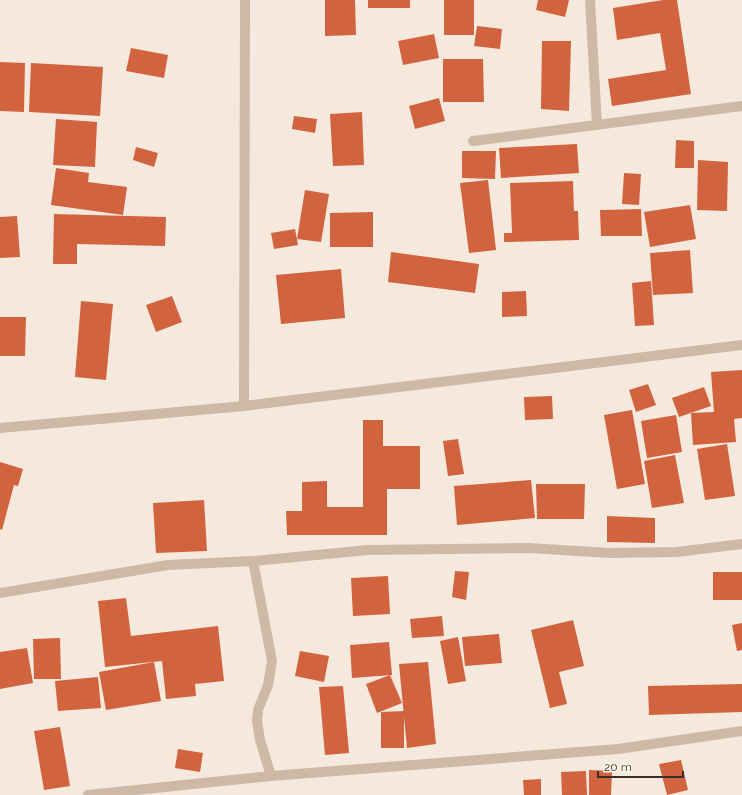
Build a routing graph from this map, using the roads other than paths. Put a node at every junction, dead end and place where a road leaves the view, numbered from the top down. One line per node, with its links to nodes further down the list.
1 (245, 0): 7 (street)
2 (590, 0): 4 (street)
3 (742, 106): 4 (street)
4 (596, 125): 5 (street)
5 (473, 141)
6 (742, 345): 7 (street)
7 (244, 406): 8 (street)
8 (0, 428)
9 (742, 544): 10 (street)
10 (253, 561): 11 (street); 13 (street)
11 (0, 593)
12 (742, 731): 13 (street)
13 (271, 776): 14 (street)
14 (88, 795)

